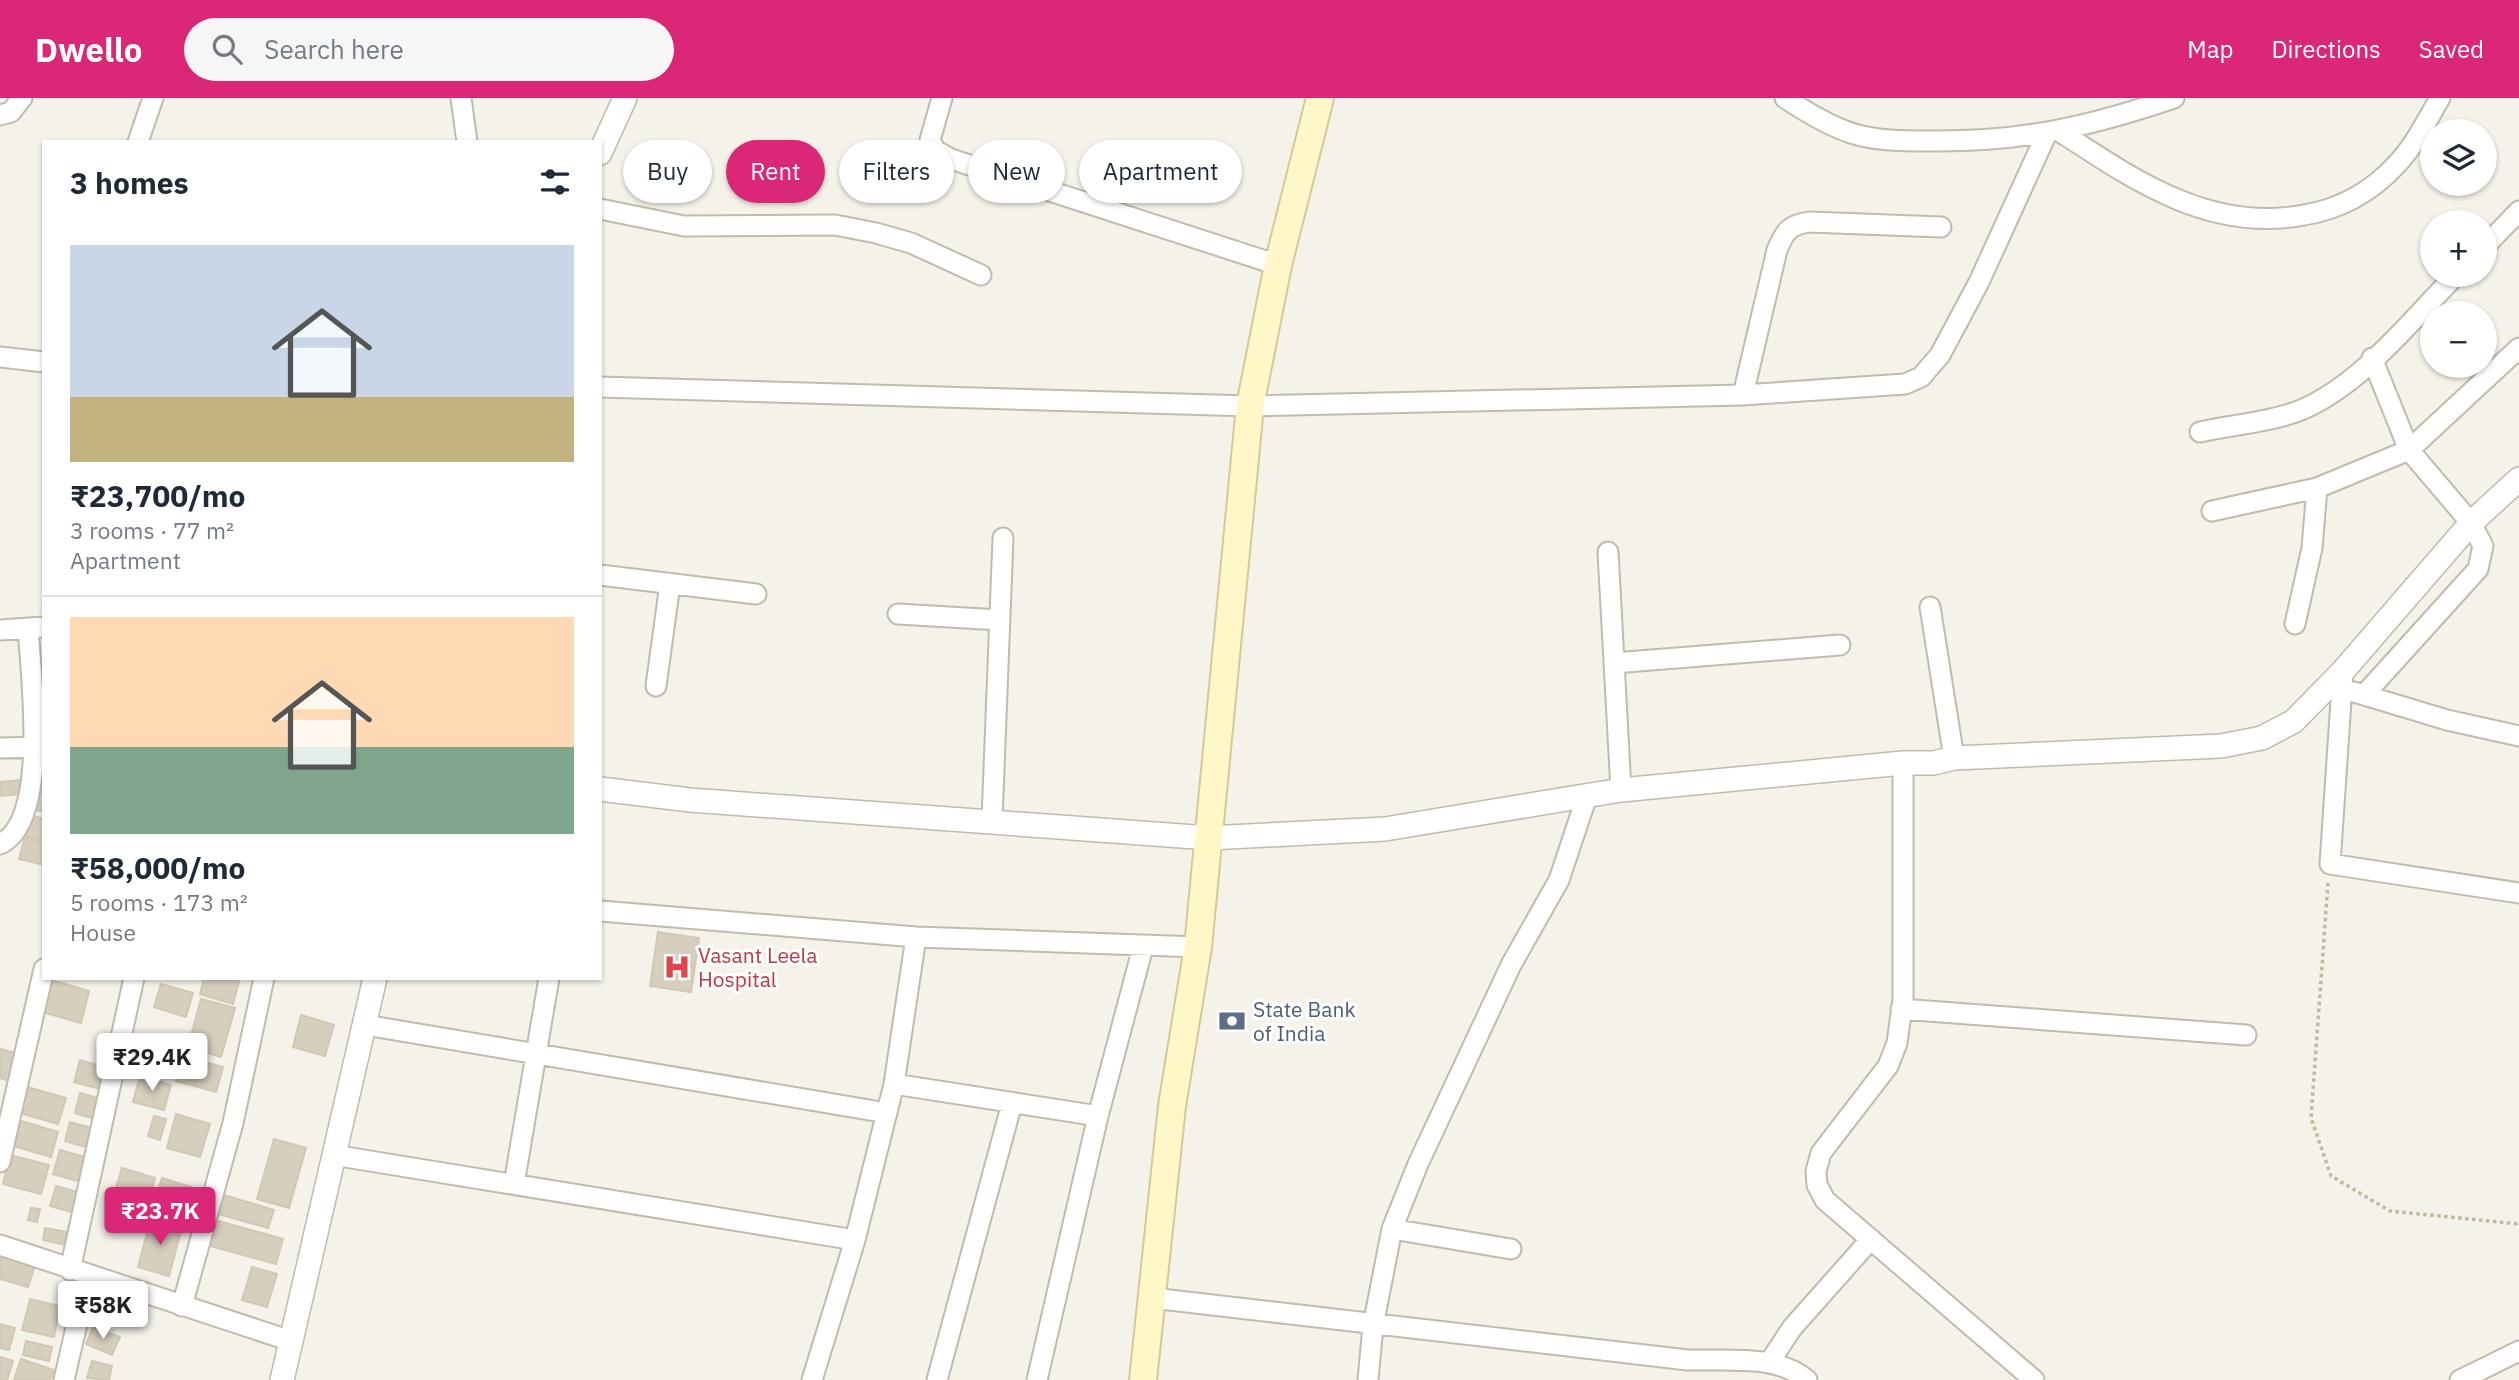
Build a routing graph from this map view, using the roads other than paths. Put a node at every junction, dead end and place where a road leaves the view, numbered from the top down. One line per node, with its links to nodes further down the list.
1 (23, 98): 10 (street)
2 (153, 98): 12 (street)
3 (461, 98): 13 (street)
4 (625, 98): 14 (street)
5 (942, 98): 19 (street)
6 (1320, 98): 19 (main road)
7 (1785, 98): 11 (street)
8 (2175, 98): 11 (street)
9 (2440, 98): 11 (street)
10 (0, 116)
11 (2053, 132): 27 (street)
12 (139, 140)
13 (467, 140)
14 (602, 149)
15 (602, 209): 20 (street)
16 (2519, 211): 18 (street)
17 (1941, 227): 27 (street)
18 (2497, 234)
19 (1278, 265): 28 (main road)
20 (981, 275)
21 (2444, 287): 24 (street)
22 (2519, 348): 30 (street)
23 (0, 357): 25 (street)
24 (2372, 358): 29 (street); 30 (street)
25 (42, 362)
26 (602, 387): 28 (street)
27 (1743, 394): 28 (street)
28 (1250, 406): 60 (main road)
29 (2200, 432)
30 (2409, 450): 32 (street); 34 (street)
31 (2519, 479): 34 (street)
32 (2317, 488): 33 (street); 43 (street)
33 (2212, 511)
34 (2471, 523): 48 (street); 50 (street)
35 (1003, 538): 42 (street)
36 (1608, 552): 47 (street)
37 (602, 575): 38 (street)
38 (670, 584): 39 (street); 49 (street)
39 (756, 594)
40 (1930, 607): 54 (street)
41 (898, 614): 42 (street)
42 (1000, 620): 59 (street)
43 (2295, 624)
44 (36, 628): 45 (street); 52 (street)
45 (0, 630)
46 (1840, 645): 47 (street)
47 (1614, 663): 57 (street)
48 (2343, 680): 50 (street); 54 (street); 62 (street)
49 (656, 686)
50 (2364, 695): 51 (street)
51 (2519, 736)
52 (39, 747): 53 (street); 61 (street)
53 (0, 748)
54 (1954, 758): 55 (street)
55 (1903, 763): 57 (street); 72 (street)
56 (602, 789): 59 (street)
57 (1621, 790): 58 (street)
58 (1587, 796): 60 (street); 83 (street)
59 (992, 820): 60 (street)
60 (1209, 838): 66 (main road)
61 (0, 844)
62 (2519, 893)
63 (602, 911): 64 (street)
64 (916, 937): 65 (street); 76 (street)
65 (1143, 947): 66 (street); 79 (street)
66 (1198, 947): 89 (main road)
67 (42, 978): 81 (street)
68 (134, 980): 88 (street)
69 (264, 980): 90 (street)
70 (375, 980): 73 (street)
71 (549, 980): 75 (street)
72 (1901, 1009): 74 (street); 84 (street)
73 (365, 1025): 75 (street); 80 (street)
74 (2246, 1035)
75 (536, 1053): 78 (street); 82 (street)
76 (894, 1084): 77 (street); 78 (street)
77 (1012, 1103): 79 (street); 98 (street)
78 (887, 1113): 85 (street)
79 (1098, 1116): 99 (street)
80 (333, 1154): 82 (street); 92 (street)
81 (0, 1163)
82 (514, 1184): 85 (street)
83 (1392, 1229): 87 (street); 91 (street)
84 (1871, 1239): 94 (street); 103 (street)
85 (856, 1240): 97 (street)
86 (0, 1245): 88 (street)
87 (1511, 1249)
88 (79, 1273): 90 (street); 95 (street)
89 (1152, 1298): 91 (street); 100 (main road)
90 (182, 1306): 92 (street)
91 (1373, 1325): 94 (street); 101 (street)
92 (291, 1341): 96 (street)
93 (2519, 1351): 104 (street)
94 (1769, 1363): 102 (street)
95 (64, 1380)
96 (282, 1380)
97 (812, 1380)
98 (937, 1380)
99 (1037, 1380)
100 (1143, 1380)
101 (1368, 1380)
102 (1808, 1380)
103 (2034, 1380)
104 (2460, 1380)

